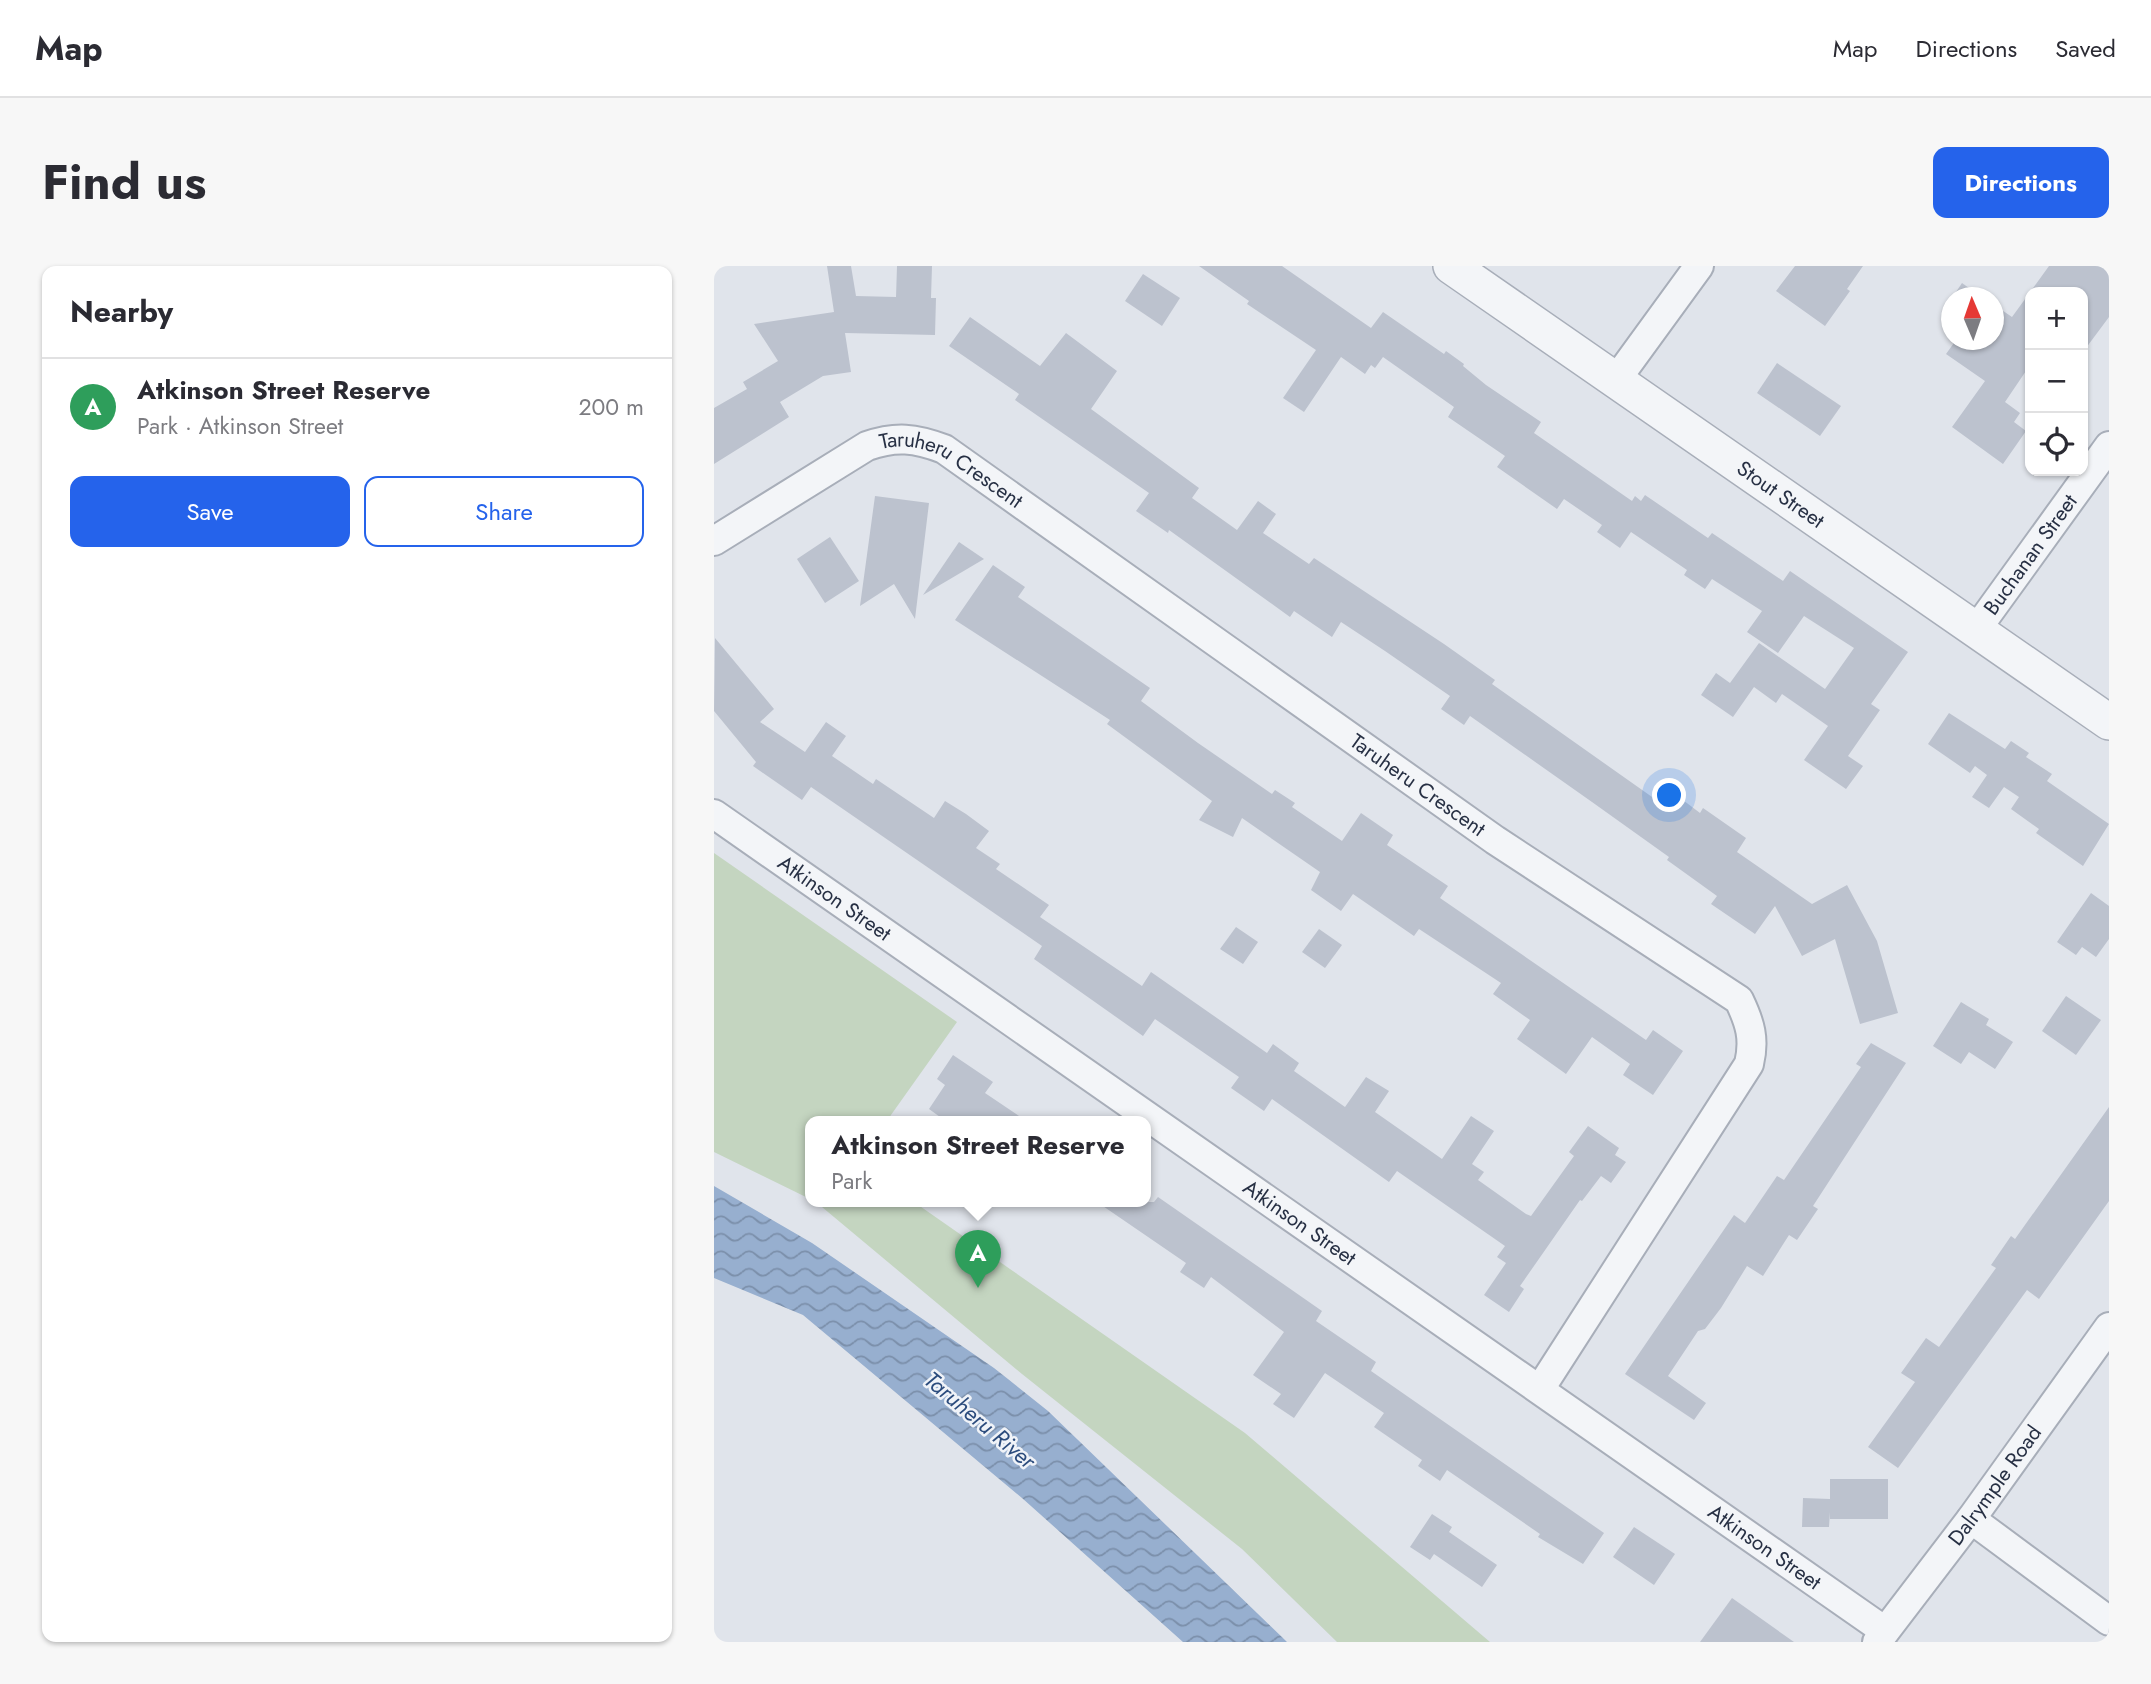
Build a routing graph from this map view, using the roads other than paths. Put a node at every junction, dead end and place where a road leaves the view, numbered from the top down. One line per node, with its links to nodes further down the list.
1 (1451, 266): 3 (street, Stout Street)
2 (1699, 266): 3 (street)
3 (1616, 380): 6 (street, Stout Street)
4 (2109, 446): 6 (street, Buchanan Street)
5 (714, 541): 12 (street, Taruheru Crescent)
6 (1976, 630): 7 (street, Stout Street)
7 (2109, 722)
8 (714, 814): 9 (street, Atkinson Street)
9 (1148, 1116)
10 (1151, 1118): 12 (street, Atkinson Street)
11 (2109, 1327): 13 (street, Dalrymple Road)
12 (1540, 1389): 15 (street, Atkinson Street)
13 (1971, 1519): 14 (street); 15 (street, Dalrymple Road)
14 (2109, 1621)
15 (1881, 1637)

